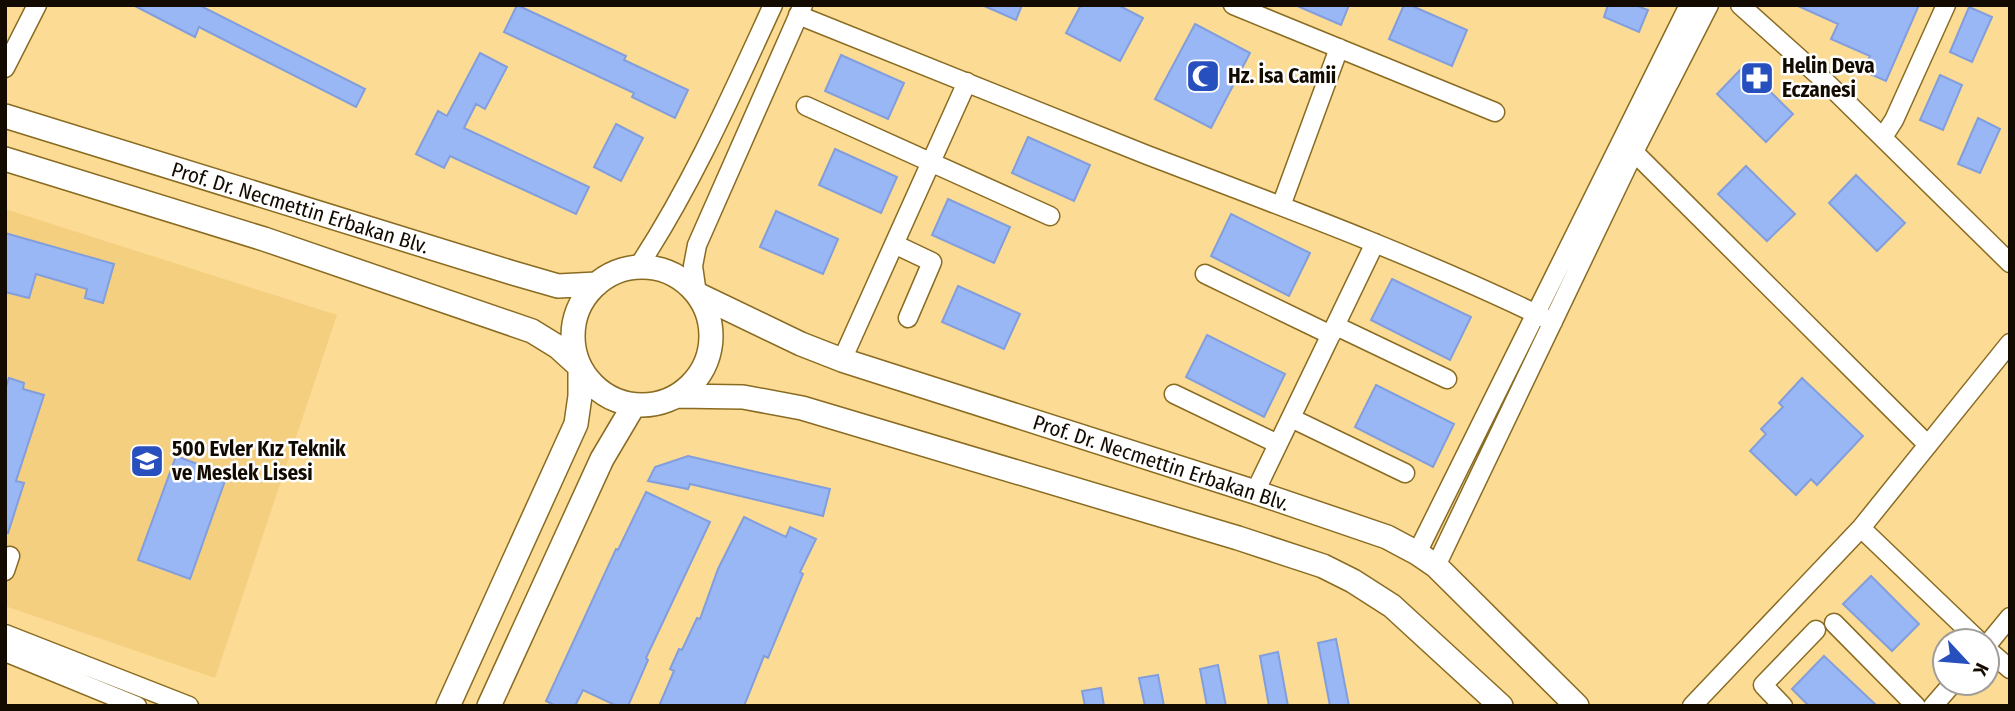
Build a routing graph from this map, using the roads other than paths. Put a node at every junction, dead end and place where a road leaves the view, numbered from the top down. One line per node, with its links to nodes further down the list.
1 (37, 5): 10 (street)
2 (773, 5): 24 (street)
3 (1233, 5): 9 (street)
4 (1689, 5): 28 (street)
5 (1709, 5): 16 (street)
6 (1740, 5): 15 (street)
7 (1946, 5): 15 (street)
8 (800, 10): 11 (street); 27 (street)
9 (1339, 48): 13 (street); 19 (street)
10 (5, 68)
11 (967, 82): 18 (street); 19 (street)
12 (806, 106): 18 (street)
13 (1495, 112)
14 (5, 116): 26 (main road, Prof. Dr. Necmettin Erbakan Blv.)
15 (1883, 137): 23 (street)
16 (1634, 152): 30 (street); 41 (street)
17 (5, 159): 34 (main road, Prof. Dr. Necmettin Erbakan Blv.)
18 (931, 160): 20 (street); 22 (street)
19 (1281, 206): 21 (street)
20 (1051, 216)
21 (1375, 243): 28 (street); 31 (street)
22 (894, 244): 29 (street); 33 (street)
23 (2010, 263)
24 (638, 267): 26 (main road); 27 (main road)
25 (1205, 274): 31 (street)
26 (597, 284): 34 (main road)
27 (697, 294): 33 (main road, Prof. Dr. Necmettin Erbakan Blv.); 37 (main road)
28 (1535, 314): 30 (street); 45 (street)
29 (908, 318)
30 (1553, 323): 46 (street)
31 (1333, 331): 35 (street); 39 (street)
32 (2010, 343): 41 (street)
33 (842, 360): 43 (main road, Prof. Dr. Necmettin Erbakan Blv.)
34 (580, 367): 38 (main road); 55 (main road)
35 (1447, 379)
36 (1174, 394): 40 (street)
37 (677, 396): 38 (main road); 52 (main road)
38 (634, 405): 56 (main road)
39 (1291, 418): 40 (street); 42 (street)
40 (1278, 444): 43 (street)
41 (1928, 445): 44 (street)
42 (1405, 473)
43 (1255, 492): 45 (main road, Prof. Dr. Necmettin Erbakan Blv.)
44 (1861, 528): 48 (street); 58 (street)
45 (1416, 552): 46 (main road, Prof. Dr. Necmettin Erbakan Blv.)
46 (1436, 566): 57 (main road, Prof. Dr. Necmettin Erbakan Blv.)
47 (1834, 623): 60 (street)
48 (1964, 627)
49 (1816, 630): 59 (street)
50 (5, 634): 54 (street)
51 (5, 652): 53 (street)
52 (1488, 702)
53 (137, 706)
54 (189, 706)
55 (448, 706)
56 (489, 706)
57 (1577, 706)
58 (1692, 706)
59 (1783, 706)
60 (1916, 706)

